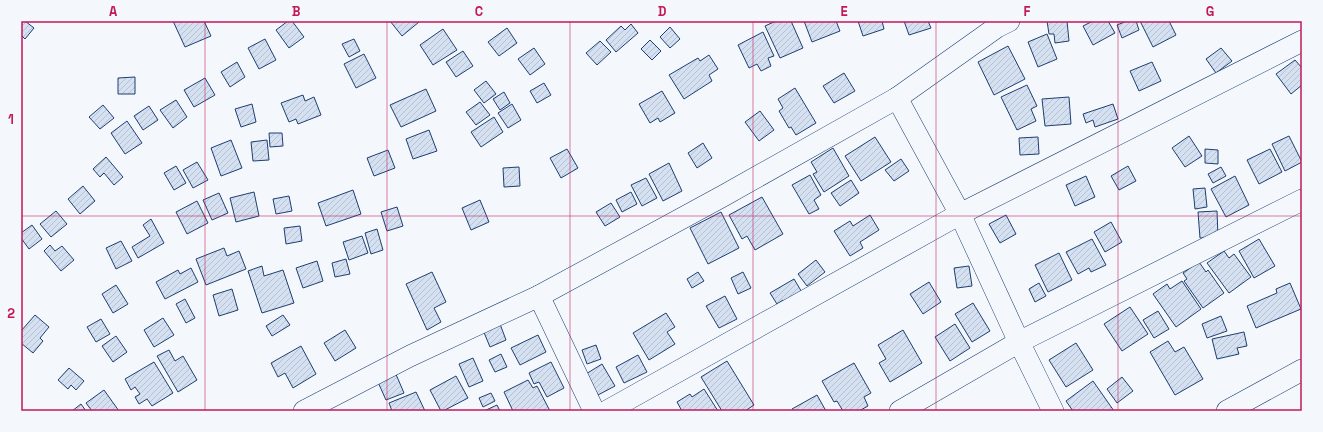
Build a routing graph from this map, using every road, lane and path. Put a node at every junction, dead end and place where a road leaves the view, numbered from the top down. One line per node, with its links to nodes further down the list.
1 (1009, 21): 3 (street)
2 (1302, 41): 5 (street)
3 (897, 98): 5 (street); 6 (street)
4 (1302, 200): 7 (street)
5 (960, 214): 7 (street); 11 (street)
6 (539, 296): 9 (street); 10 (street)
7 (1019, 342): 12 (street); 13 (street)
8 (1302, 370): 14 (street)
9 (304, 411)
10 (594, 411)
11 (607, 411)
12 (900, 411)
13 (1053, 411)
14 (1227, 411)

